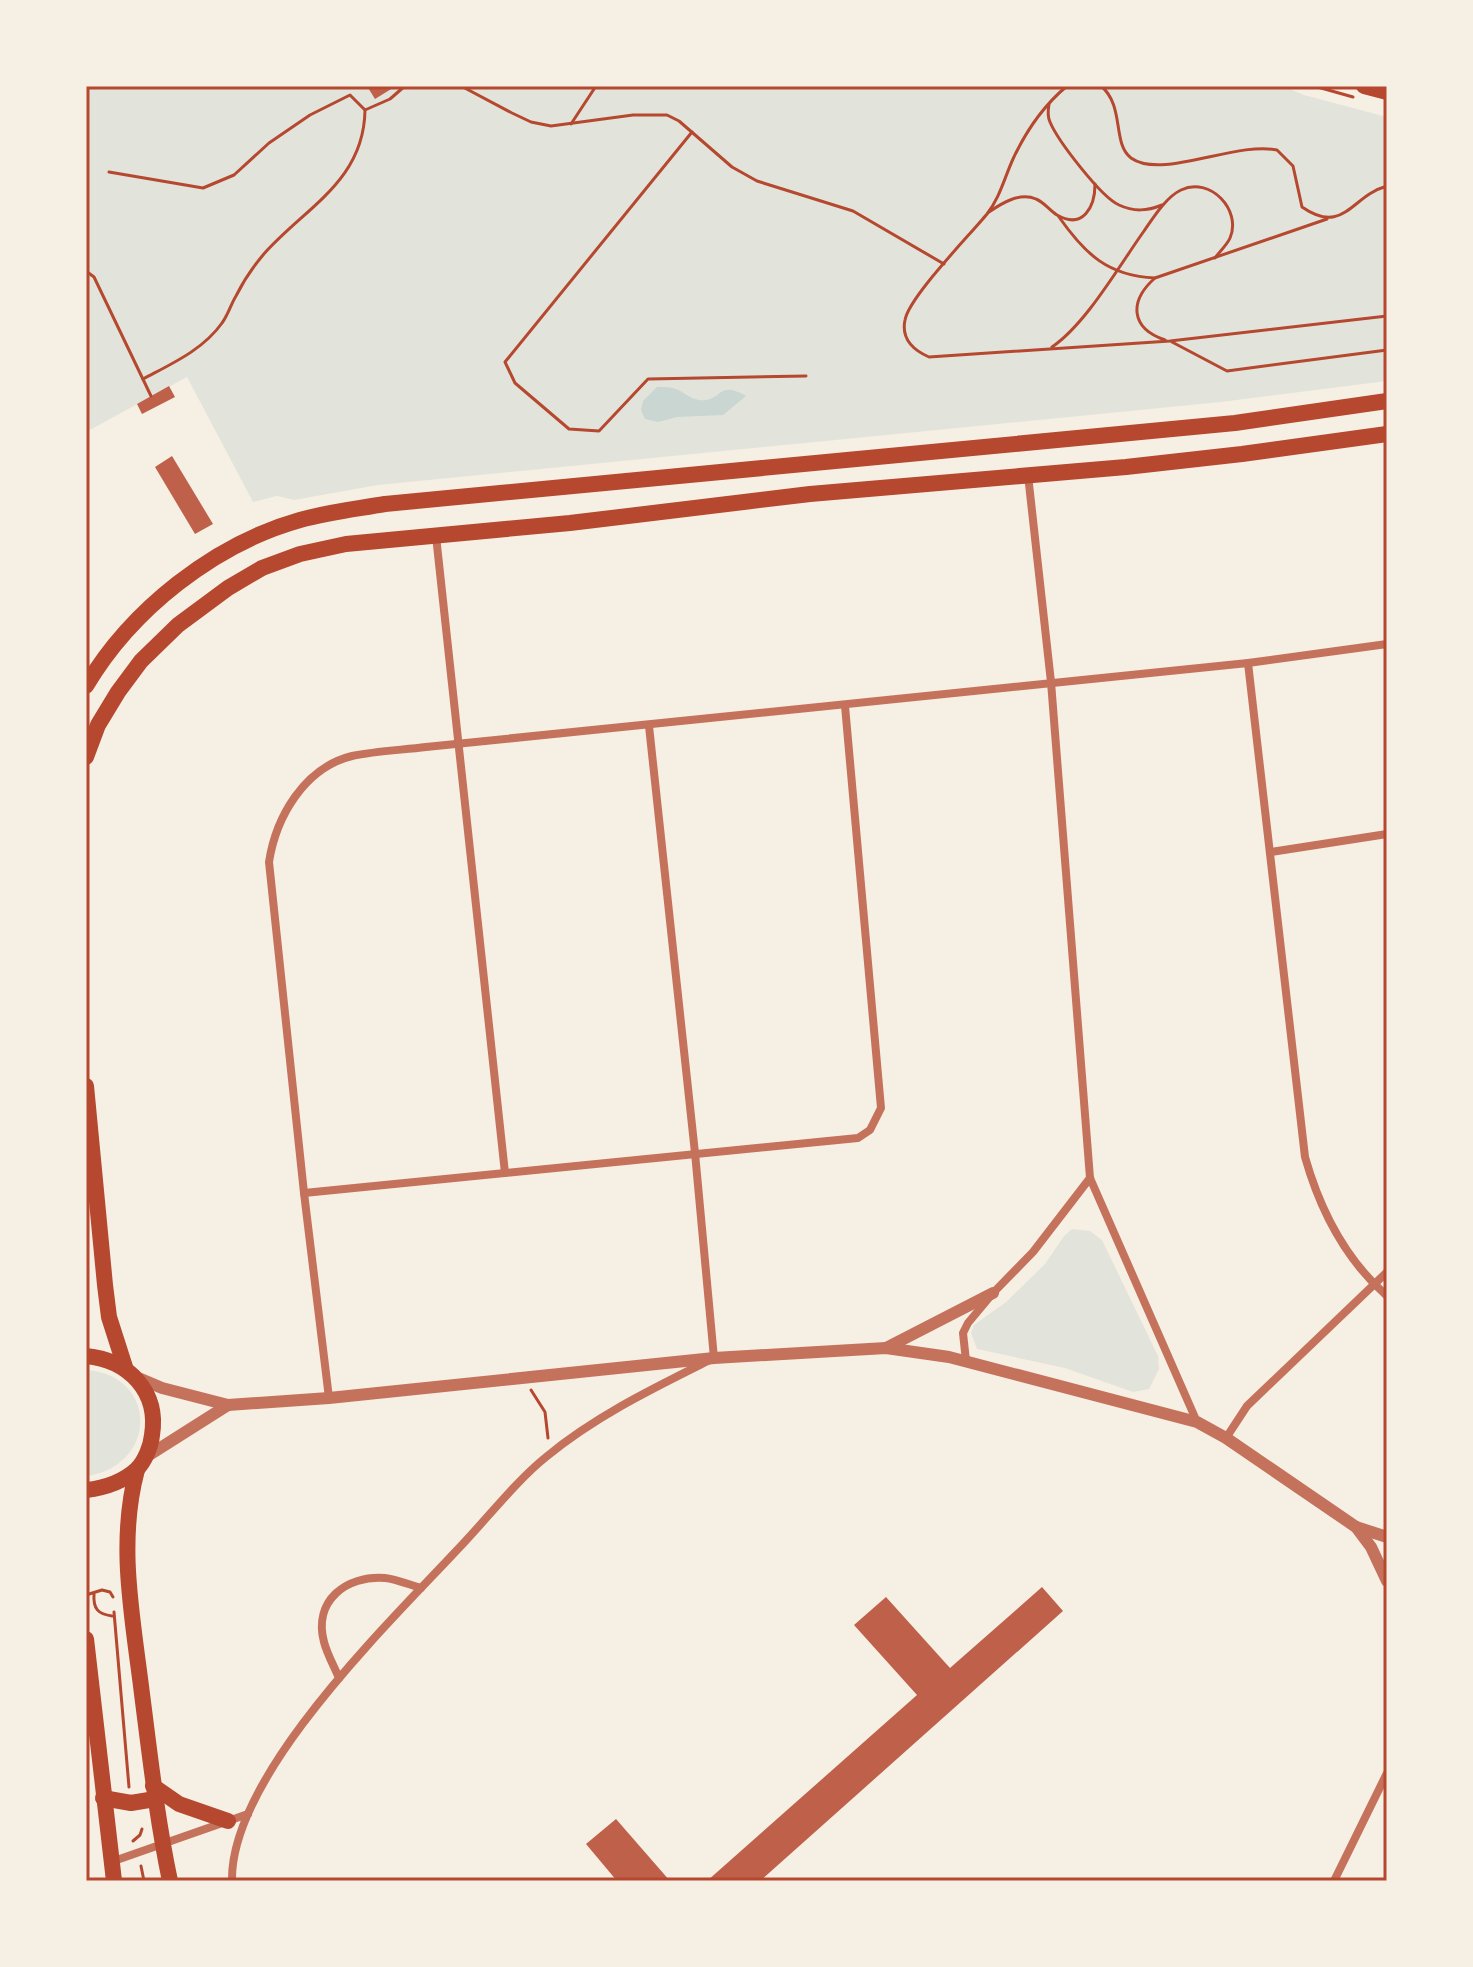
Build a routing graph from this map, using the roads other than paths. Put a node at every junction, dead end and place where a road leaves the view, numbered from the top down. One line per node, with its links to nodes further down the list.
1 (1364, 86): 2 (main road)
2 (1387, 92)
3 (1387, 401): 10 (main road)
4 (1387, 434): 5 (main road)
5 (1028, 474): 6 (main road); 9 (street)
6 (436, 536): 13 (street); 14 (main road)
7 (1387, 644): 8 (street)
8 (1248, 663): 9 (street); 16 (street)
9 (1051, 682): 11 (street); 20 (street)
10 (86, 686)
11 (845, 706): 12 (street); 18 (street)
12 (649, 726): 13 (street); 18 (street)
13 (458, 744): 19 (street); 21 (street)
14 (86, 757)
15 (1387, 834): 16 (street)
16 (1271, 852): 23 (street)
17 (86, 1086): 30 (main road)
18 (695, 1153): 19 (street); 28 (street)
19 (505, 1173): 21 (street)
20 (1090, 1178): 24 (street); 33 (street)
21 (304, 1193): 31 (street)
22 (1387, 1272): 23 (street)
23 (1373, 1284): 25 (street); 34 (street)
24 (993, 1293): 26 (street); 29 (street)
25 (1387, 1296)
26 (886, 1348): 28 (street); 29 (street)
27 (86, 1356): 30 (main road)
28 (714, 1358): 31 (street); 40 (street)
29 (966, 1361): 33 (street)
30 (130, 1372): 32 (street); 35 (main road)
31 (329, 1398): 32 (street)
32 (228, 1405): 35 (street)
33 (1197, 1422): 34 (street)
34 (1226, 1438): 37 (street)
35 (140, 1464): 36 (main road); 44 (main road)
36 (86, 1490)
37 (1356, 1527): 38 (street); 39 (street)
38 (1387, 1537)
39 (1387, 1581)
40 (421, 1588): 42 (street); 42 (street)
41 (86, 1639): 45 (main road)
42 (339, 1678): 46 (street)
43 (1387, 1773): 53 (street)
44 (154, 1792): 45 (main road); 47 (main road); 48 (main road)
45 (103, 1798): 49 (main road)
46 (248, 1814): 47 (street); 52 (street)
47 (228, 1821): 48 (street)
48 (162, 1845): 49 (street); 51 (main road)
49 (111, 1862): 50 (main road)
50 (114, 1881)
51 (170, 1881)
52 (232, 1881)
53 (1334, 1881)

